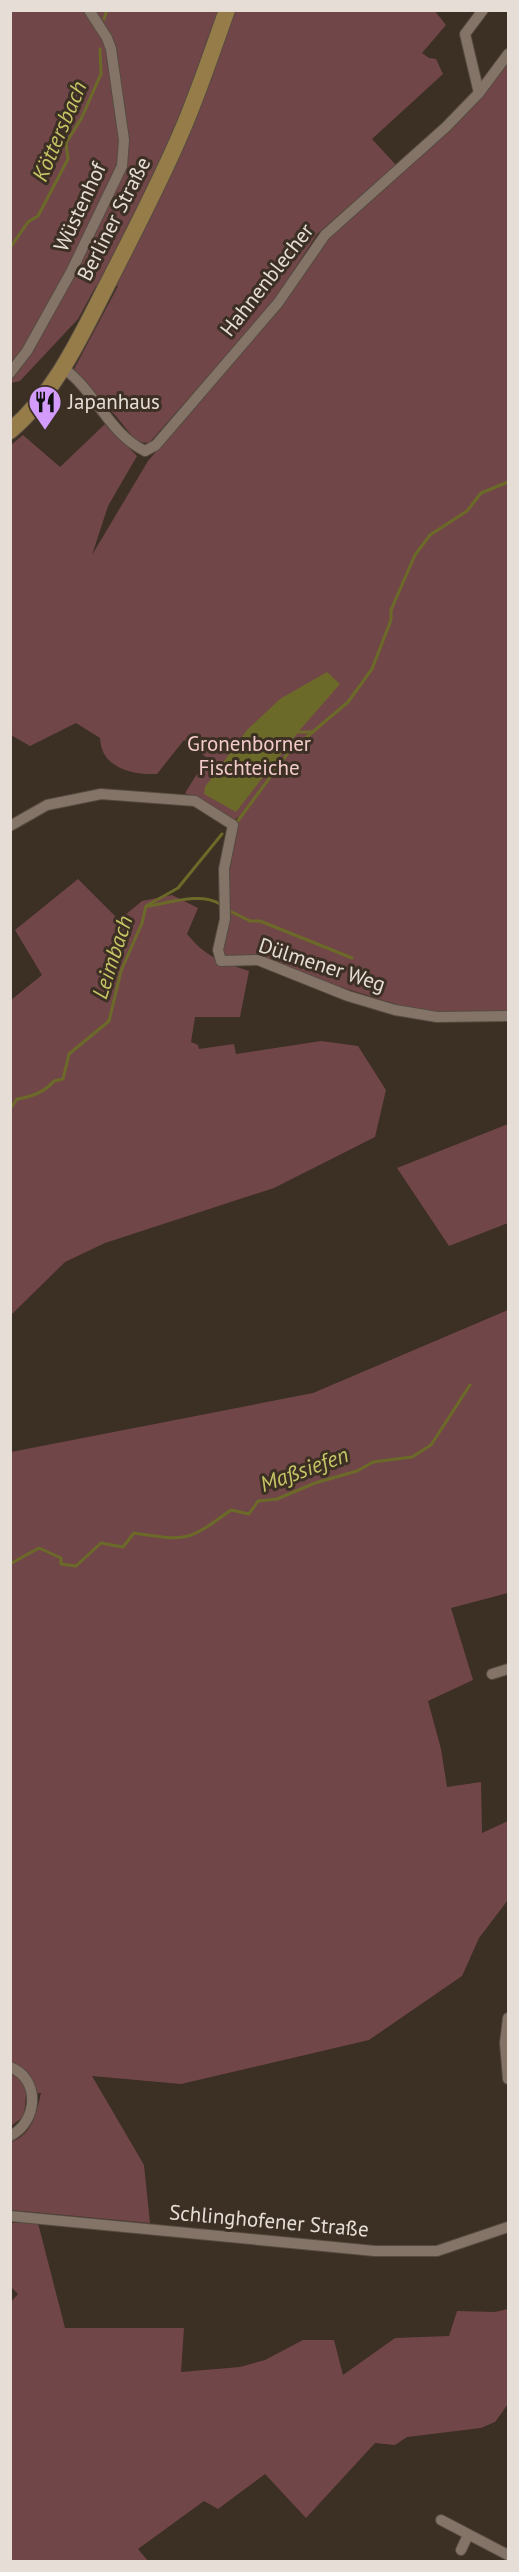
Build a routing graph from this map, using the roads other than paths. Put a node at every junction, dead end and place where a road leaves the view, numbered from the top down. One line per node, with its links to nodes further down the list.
1 (89, 10): 7 (street, Wüstenhof)
2 (227, 10): 6 (main road, Berliner Straße)
3 (483, 10): 5 (street)
4 (508, 54): 5 (street, Hahnenblecher)
5 (479, 93): 6 (street, Hahnenblecher)
6 (63, 368): 8 (main road, Berliner Straße)
7 (10, 374)
8 (10, 431)
9 (10, 826): 10 (street, Dülmener Weg)
10 (508, 1016)
11 (508, 1669): 12 (street)
12 (492, 1674)
13 (508, 2018): 15 (street)
14 (10, 2067): 16 (street)
15 (508, 2079)
16 (10, 2136)
17 (16, 2216): 18 (street, Schlinghofener Straße)
18 (508, 2227)
19 (441, 2520): 20 (street)
20 (468, 2535): 21 (street); 22 (street)
21 (461, 2550)
22 (508, 2555)

